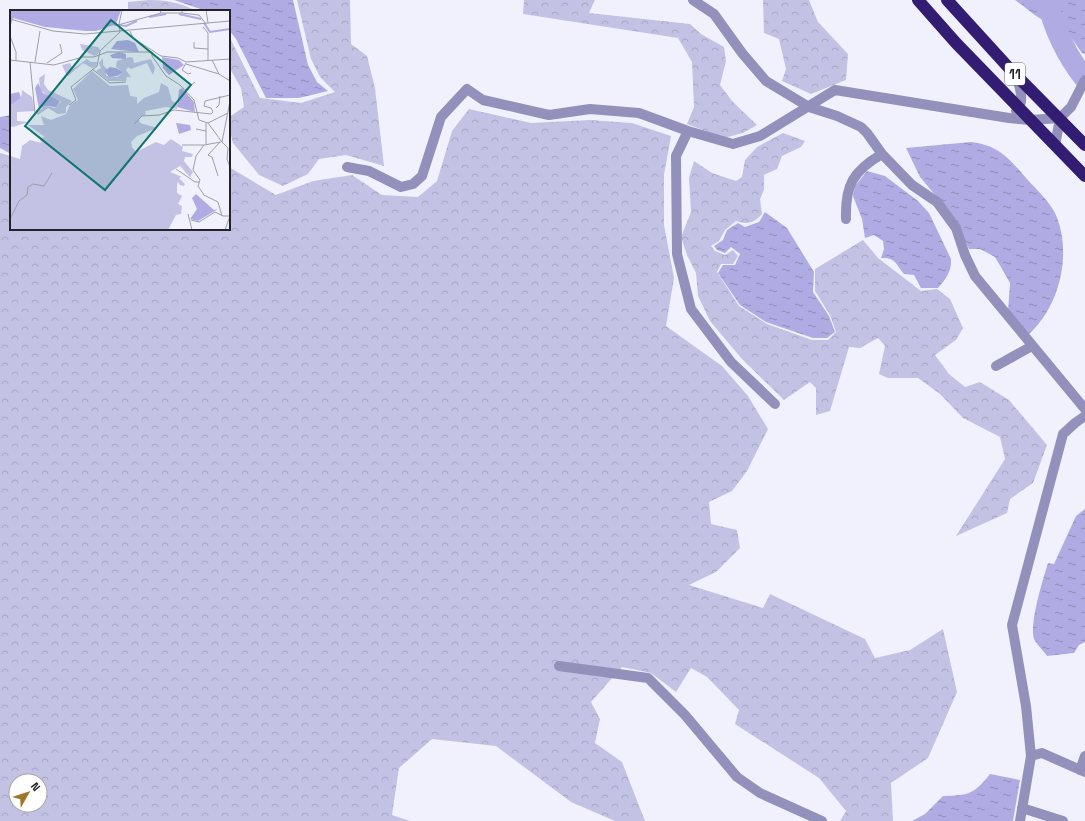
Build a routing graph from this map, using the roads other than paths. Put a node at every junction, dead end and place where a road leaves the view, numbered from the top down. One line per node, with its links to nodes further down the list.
1 (694, 0): 6 (street)
2 (918, 0): 7 (highway, 11)
3 (947, 0): 4 (highway, 11)
4 (1016, 75): 7 (street); 9 (highway, 11)
5 (1083, 83): 9 (street)
6 (809, 107): 8 (street); 11 (street); 14 (street)
7 (1019, 109): 8 (street); 10 (highway, 11)
8 (1009, 118): 10 (street)
9 (1060, 118): 10 (street); 12 (highway, 11); 13 (street)
10 (1030, 120): 13 (highway, 11)
11 (688, 131): 15 (street); 20 (street)
12 (1085, 145)
13 (1055, 146): 16 (highway, 11)
14 (882, 154): 17 (street); 18 (street)
15 (347, 167)
16 (1085, 176)
17 (846, 219)
18 (1032, 346): 19 (street); 21 (street)
19 (996, 366)
20 (774, 404)
21 (1085, 409)
22 (1085, 416): 24 (street)
23 (559, 666): 28 (street)
24 (1032, 756): 26 (street); 27 (street)
25 (1085, 756): 26 (street)
26 (1082, 771)
27 (1022, 808): 29 (street); 30 (street)
28 (822, 821)
29 (1020, 821)
30 (1063, 821)

